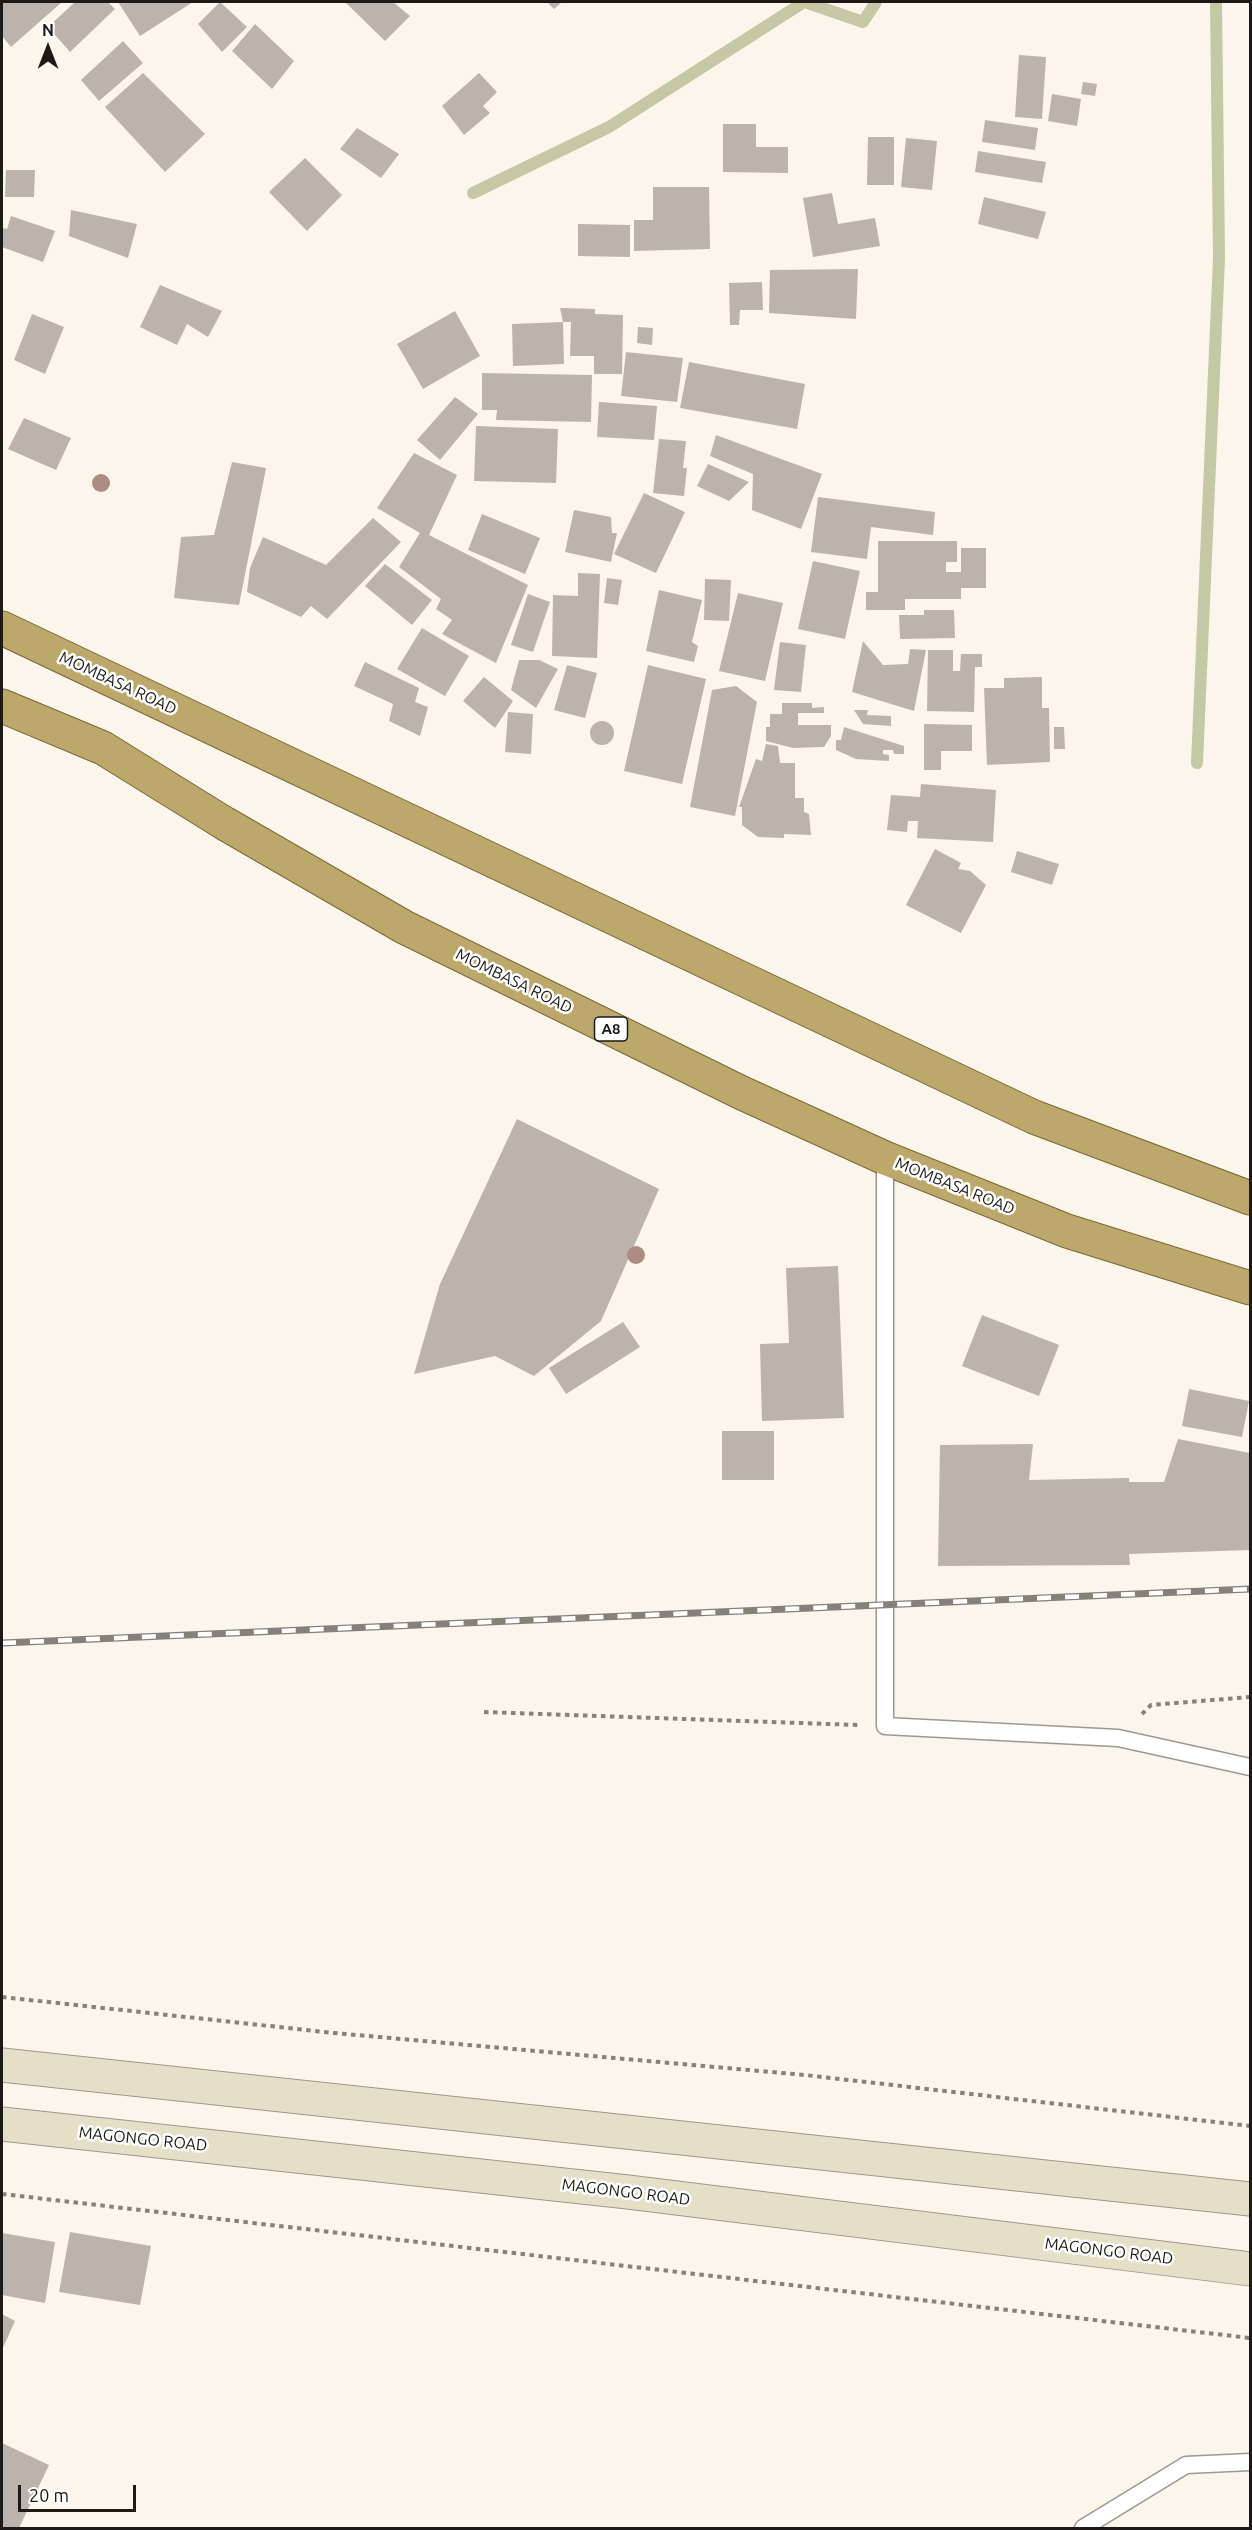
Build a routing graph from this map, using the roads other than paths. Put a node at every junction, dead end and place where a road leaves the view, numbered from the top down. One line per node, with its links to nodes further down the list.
1 (2, 628): 4 (highway, MOMBASA ROAD)
2 (2, 706): 3 (highway, MOMBASA ROAD / A8)
3 (885, 1158): 5 (highway, MOMBASA ROAD / A8); 6 (lane)
4 (1251, 1198)
5 (1251, 1288)
6 (1251, 1767)
7 (2, 2065): 9 (main road)
8 (2, 2124): 10 (main road, MAGONGO ROAD)
9 (1251, 2199)
10 (1251, 2269)
11 (1251, 2462): 12 (lane)
12 (1083, 2529)

